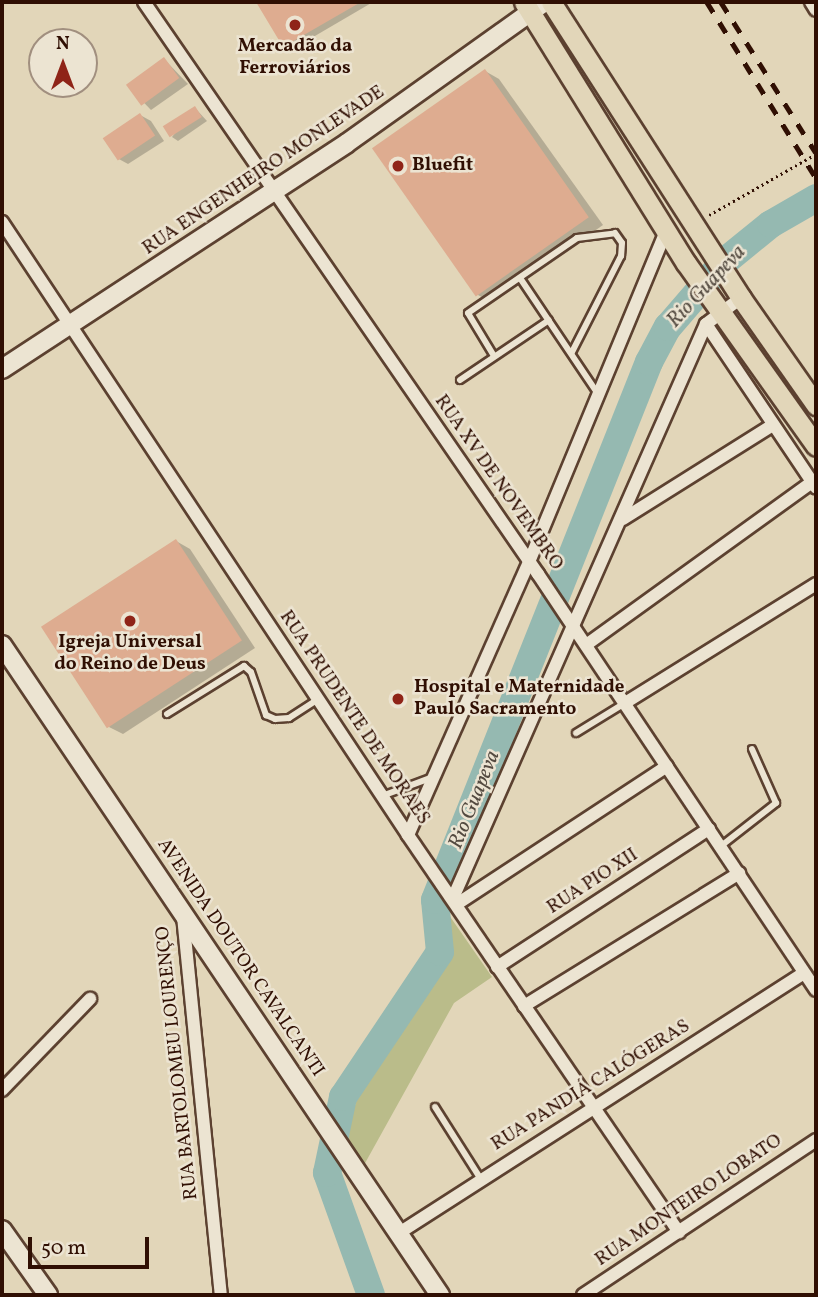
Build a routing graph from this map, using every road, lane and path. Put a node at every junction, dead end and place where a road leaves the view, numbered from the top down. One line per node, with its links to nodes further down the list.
1 (144, 2): 7 (street, RUA XV DE NOVEMBRO)
2 (551, 2): 9 (main road)
3 (811, 2): 5 (street)
4 (533, 5): 7 (main road, RUA ENGENHEIRO MONLEVADE); 10 (main road)
5 (816, 10)
6 (816, 153): 9 (path)
7 (274, 192): 15 (main road, RUA ENGENHEIRO MONLEVADE); 26 (street, RUA XV DE NOVEMBRO)
8 (2, 222): 15 (street, RUA PRUDENTE DE MORAES)
9 (694, 223): 12 (main road)
10 (667, 229): 13 (main road); 20 (street)
11 (520, 278): 14 (lane); 16 (lane); 17 (lane)
12 (741, 298): 13 (street); 21 (main road)
13 (715, 315): 22 (street); 23 (main road); 25 (street)
14 (549, 320): 16 (lane); 17 (lane)
15 (71, 325): 18 (main road, RUA ENGENHEIRO MONLEVADE); 31 (street, RUA PRUDENTE DE MORAES)
16 (572, 352): 20 (lane)
17 (494, 356): 19 (lane)
18 (2, 369)
19 (460, 380)
20 (598, 394): 26 (street)
21 (816, 405)
22 (773, 425): 24 (street); 25 (street)
23 (816, 446)
24 (814, 485): 30 (street)
25 (623, 519): 28 (street)
26 (529, 562): 28 (street, RUA XV DE NOVEMBRO); 37 (street)
27 (816, 584): 32 (street)
28 (573, 626): 30 (street, RUA XV DE NOVEMBRO); 43 (street)
29 (2, 645): 44 (main road, AVENIDA DOUTOR CAVALCANTI)
30 (586, 645): 32 (street, RUA XV DE NOVEMBRO)
31 (318, 699): 33 (lane); 38 (street, RUA PRUDENTE DE MORAES)
32 (625, 703): 34 (lane); 36 (street, RUA XV DE NOVEMBRO)
33 (167, 714)
34 (576, 733)
35 (752, 749): 41 (lane)
36 (667, 766): 39 (street, RUA XV DE NOVEMBRO); 43 (street)
37 (434, 776): 38 (lane); 40 (street)
38 (382, 796): 40 (street, RUA PRUDENTE DE MORAES)
39 (709, 829): 41 (street, RUA XV DE NOVEMBRO); 45 (street, RUA PIO XII)
40 (408, 835): 43 (street, RUA PRUDENTE DE MORAES)
41 (721, 846): 42 (street, RUA XV DE NOVEMBRO)
42 (739, 873): 46 (street, RUA XV DE NOVEMBRO); 49 (street)
43 (455, 901): 45 (street, RUA PRUDENTE DE MORAES)
44 (182, 910): 57 (main road, AVENIDA DOUTOR CAVALCANTI); 59 (street, RUA BARTOLOMEU LOURENÇO)
45 (497, 967): 49 (street, RUA PRUDENTE DE MORAES)
46 (804, 973): 47 (street, RUA XV DE NOVEMBRO); 52 (street, RUA PANDIÁ CALÓGERAS)
47 (816, 990)
48 (90, 999): 50 (street)
49 (524, 1006): 52 (street, RUA PRUDENTE DE MORAES)
50 (2, 1090)
51 (435, 1107): 54 (lane)
52 (595, 1108): 54 (street, RUA PANDIÁ CALÓGERAS); 56 (street, RUA PRUDENTE DE MORAES)
53 (816, 1140): 56 (street, RUA MONTEIRO LOBATO)
54 (480, 1178): 57 (street, RUA PANDIÁ CALÓGERAS)
55 (2, 1230): 58 (main road)
56 (679, 1232): 61 (street, RUA MONTEIRO LOBATO)
57 (399, 1233): 60 (main road, AVENIDA DOUTOR CAVALCANTI)
58 (48, 1295)
59 (221, 1295)
60 (440, 1295)
61 (583, 1295)

